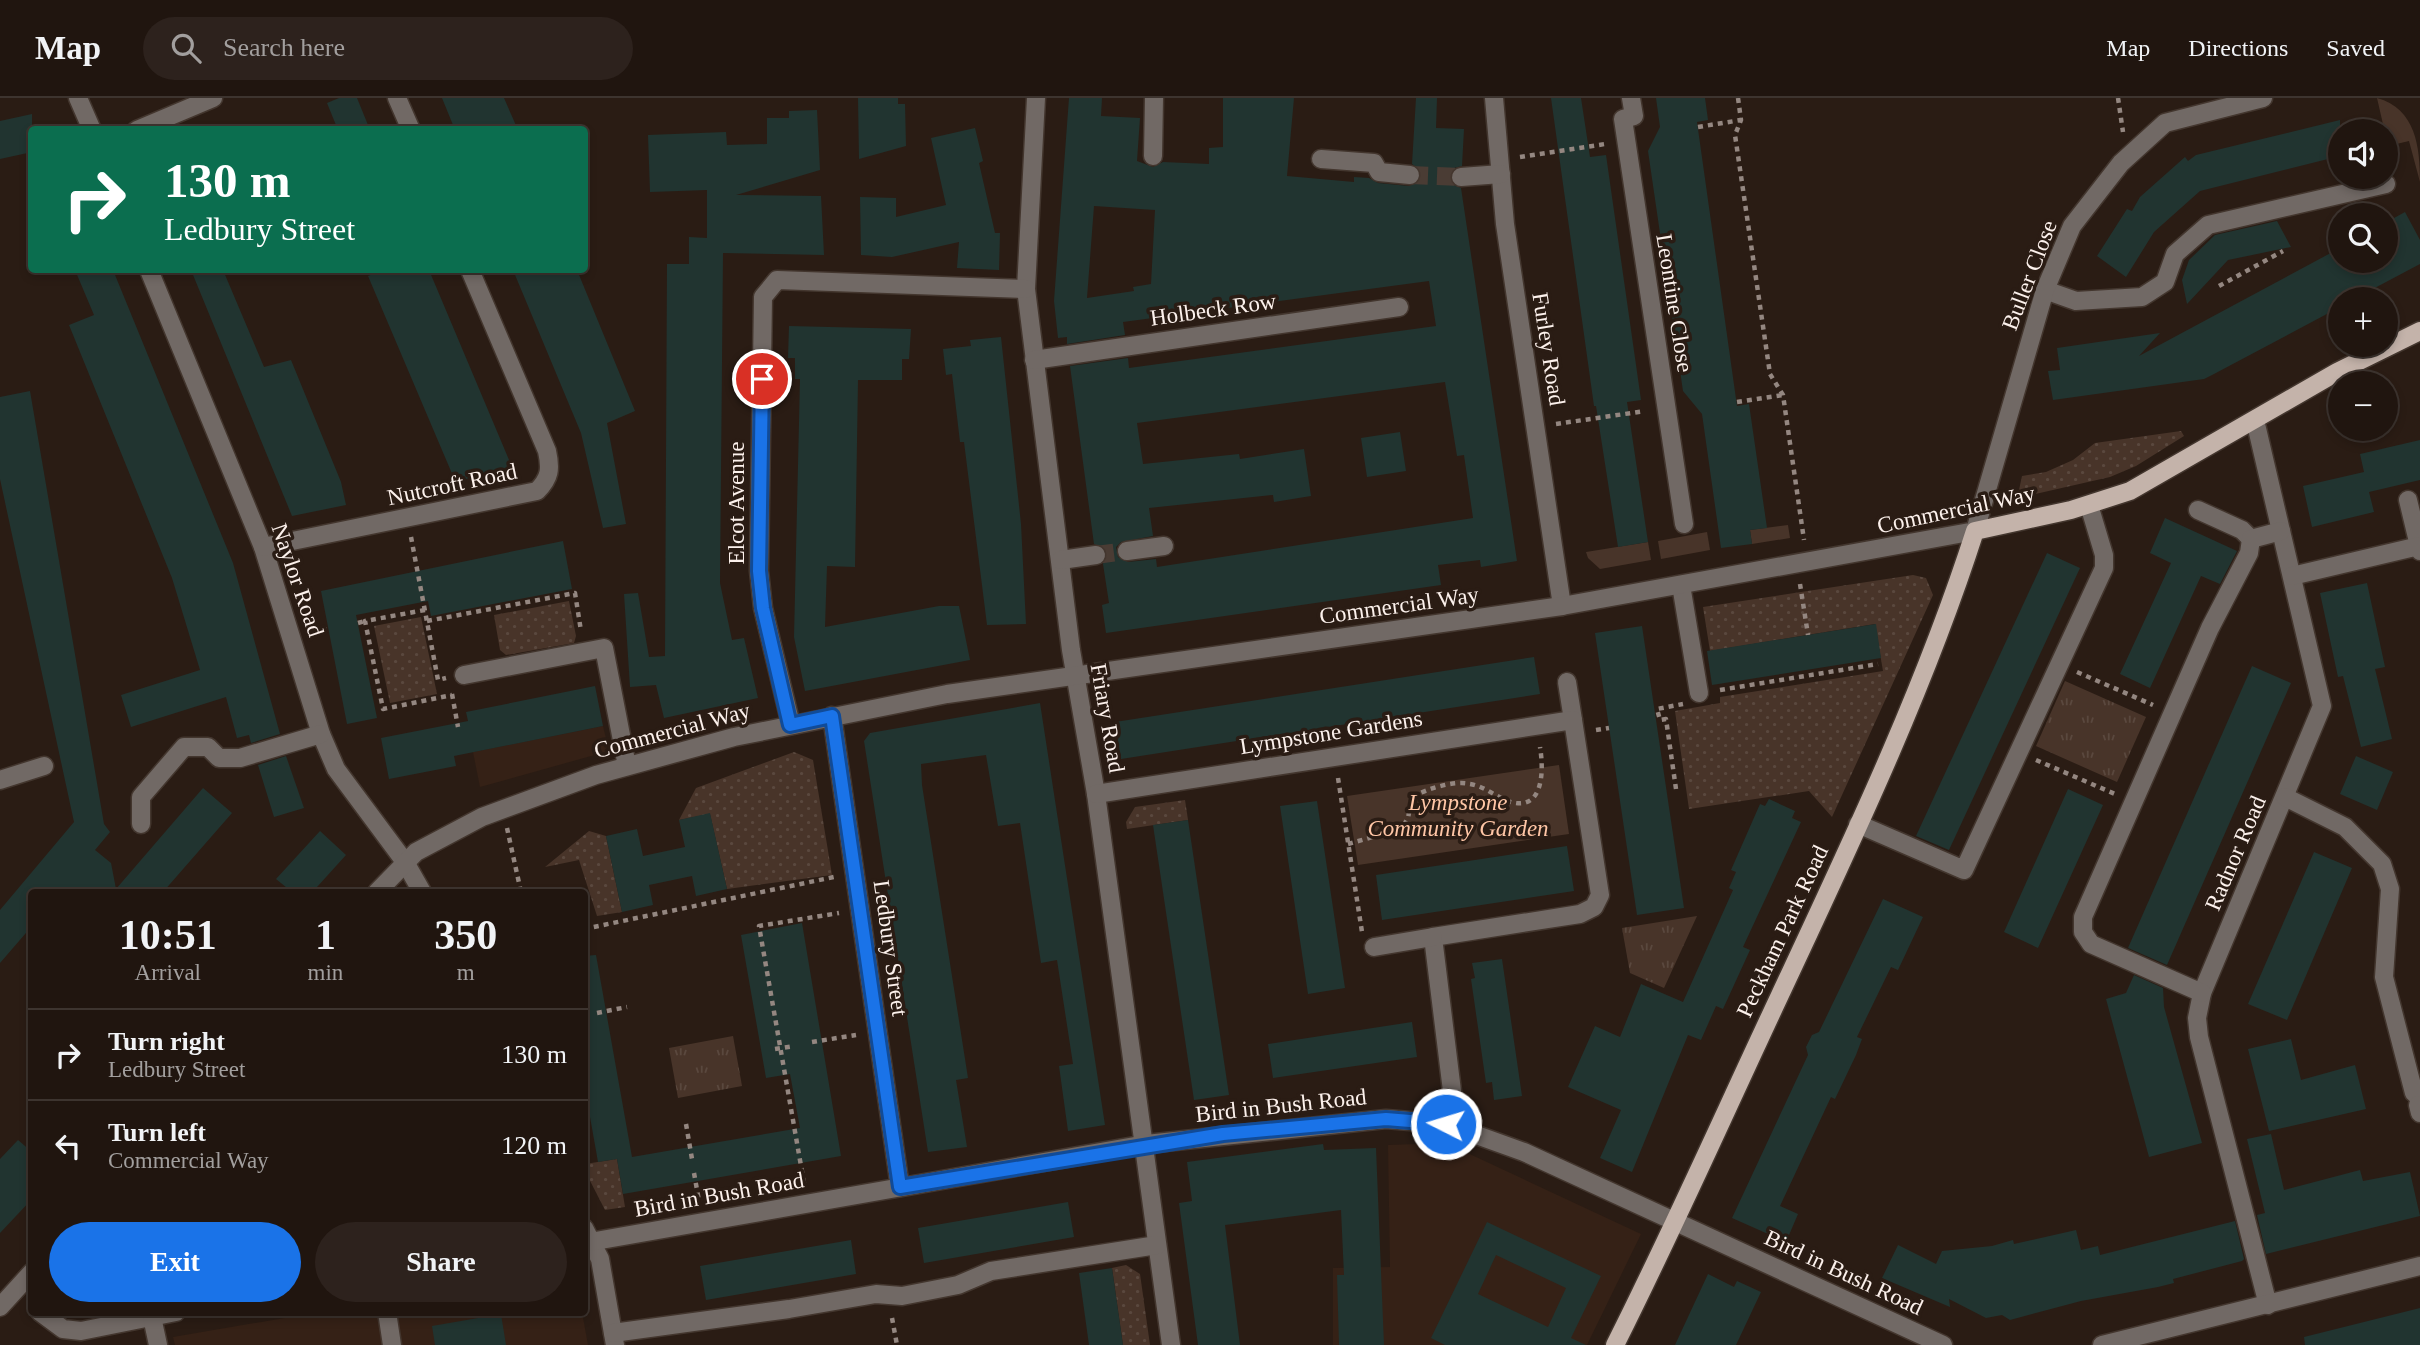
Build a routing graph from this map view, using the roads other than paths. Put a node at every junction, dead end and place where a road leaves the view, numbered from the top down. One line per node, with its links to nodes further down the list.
1 (78, 98): 9 (street)
2 (213, 98): 10 (street)
3 (397, 98): 11 (street)
4 (1036, 98): 20 (street, Friary Road)
5 (1154, 98): 12 (street)
6 (1494, 98): 14 (street, Furley Road)
7 (1631, 98): 29 (street, Leontine Close)
8 (2254, 99): 21 (street, Buller Close)
9 (90, 126)
10 (146, 126)
11 (409, 126)
12 (1153, 156)
13 (1321, 159): 15 (street)
14 (1500, 167): 16 (street); 41 (street, Furley Road)
15 (1410, 175)
16 (1461, 177)
17 (2364, 189): 21 (street)
18 (150, 273): 34 (street, Naylor Road)
19 (471, 273): 34 (street, Nutcroft Road)
20 (1026, 289): 24 (street, Friary Road); 48 (street, Elcot Avenue)
21 (2045, 290): 30 (street, Buller Close)
22 (1399, 307): 24 (street, Holbeck Row)
23 (2420, 331): 25 (main road, Commercial Way)
24 (1034, 360): 38 (street, Friary Road)
25 (2255, 420): 27 (main road, Commercial Way); 31 (street, Radnor Road)
26 (2408, 500): 35 (street)
27 (2089, 505): 30 (main road, Commercial Way); 56 (street)
28 (2198, 510): 32 (street)
29 (1684, 524)
30 (1975, 531): 40 (street, Commercial Way); 56 (main road, Peckham Park Road)
31 (2281, 531): 32 (street); 39 (street, Radnor Road)
32 (2251, 539): 62 (street)
33 (1164, 546): 36 (street)
34 (263, 547): 49 (street, Naylor Road)
35 (2419, 549): 39 (street)
36 (1127, 551)
37 (1096, 555): 38 (street)
38 (1061, 560): 43 (street, Friary Road)
39 (2292, 576): 54 (street, Radnor Road)
40 (1681, 585): 41 (street, Commercial Way); 45 (street)
41 (1562, 606): 43 (street, Commercial Way)
42 (456, 676): 51 (street)
43 (1078, 676): 46 (street, Commercial Way); 53 (street, Friary Road)
44 (1567, 682): 47 (street)
45 (1699, 693)
46 (832, 716): 48 (street, Commercial Way); 66 (street, Ledbury Street)
47 (1573, 720): 53 (street, Lympstone Gardens); 60 (street)
48 (790, 725): 51 (street, Commercial Way)
49 (321, 734): 55 (street); 57 (street, Naylor Road)
50 (44, 766): 52 (street)
51 (627, 766): 57 (street, Commercial Way)
52 (0, 780)
53 (1096, 794): 65 (street, Friary Road)
54 (2285, 797): 62 (street, Radnor Road); 63 (street)
55 (141, 824)
56 (1858, 824): 67 (main road, Peckham Park Road)
57 (405, 862): 58 (street, Commercial Way); 59 (street, Naylor Road)
58 (380, 889)
59 (420, 889)
60 (1433, 937): 61 (street); 64 (street)
61 (1374, 947)
62 (2202, 993): 75 (street, Radnor Road)
63 (2417, 1104)
64 (1446, 1124): 65 (street, Bird in Bush Road); 67 (street, Bird in Bush Road)
65 (1146, 1144): 66 (street, Bird in Bush Road); 70 (street, Friary Road)
66 (900, 1187): 68 (street, Bird in Bush Road)
67 (1676, 1219): 86 (main road, Peckham Park Road); 87 (street, Bird in Bush Road)
68 (588, 1238)
69 (588, 1241): 81 (street)
70 (1157, 1245): 81 (street); 85 (street, Friary Road)
71 (2420, 1266): 75 (street)
72 (28, 1276): 73 (street)
73 (14, 1291): 74 (street); 76 (street)
74 (28, 1302)
75 (2268, 1305): 82 (street)
76 (0, 1307)
77 (45, 1316): 80 (street)
78 (157, 1316): 80 (street)
79 (388, 1316): 84 (street)
80 (152, 1317): 83 (street)
81 (614, 1339)
82 (2122, 1344): 88 (street)
83 (158, 1345)
84 (392, 1345)
85 (1171, 1345)
86 (1615, 1345)
87 (1943, 1345)
88 (2102, 1345)

